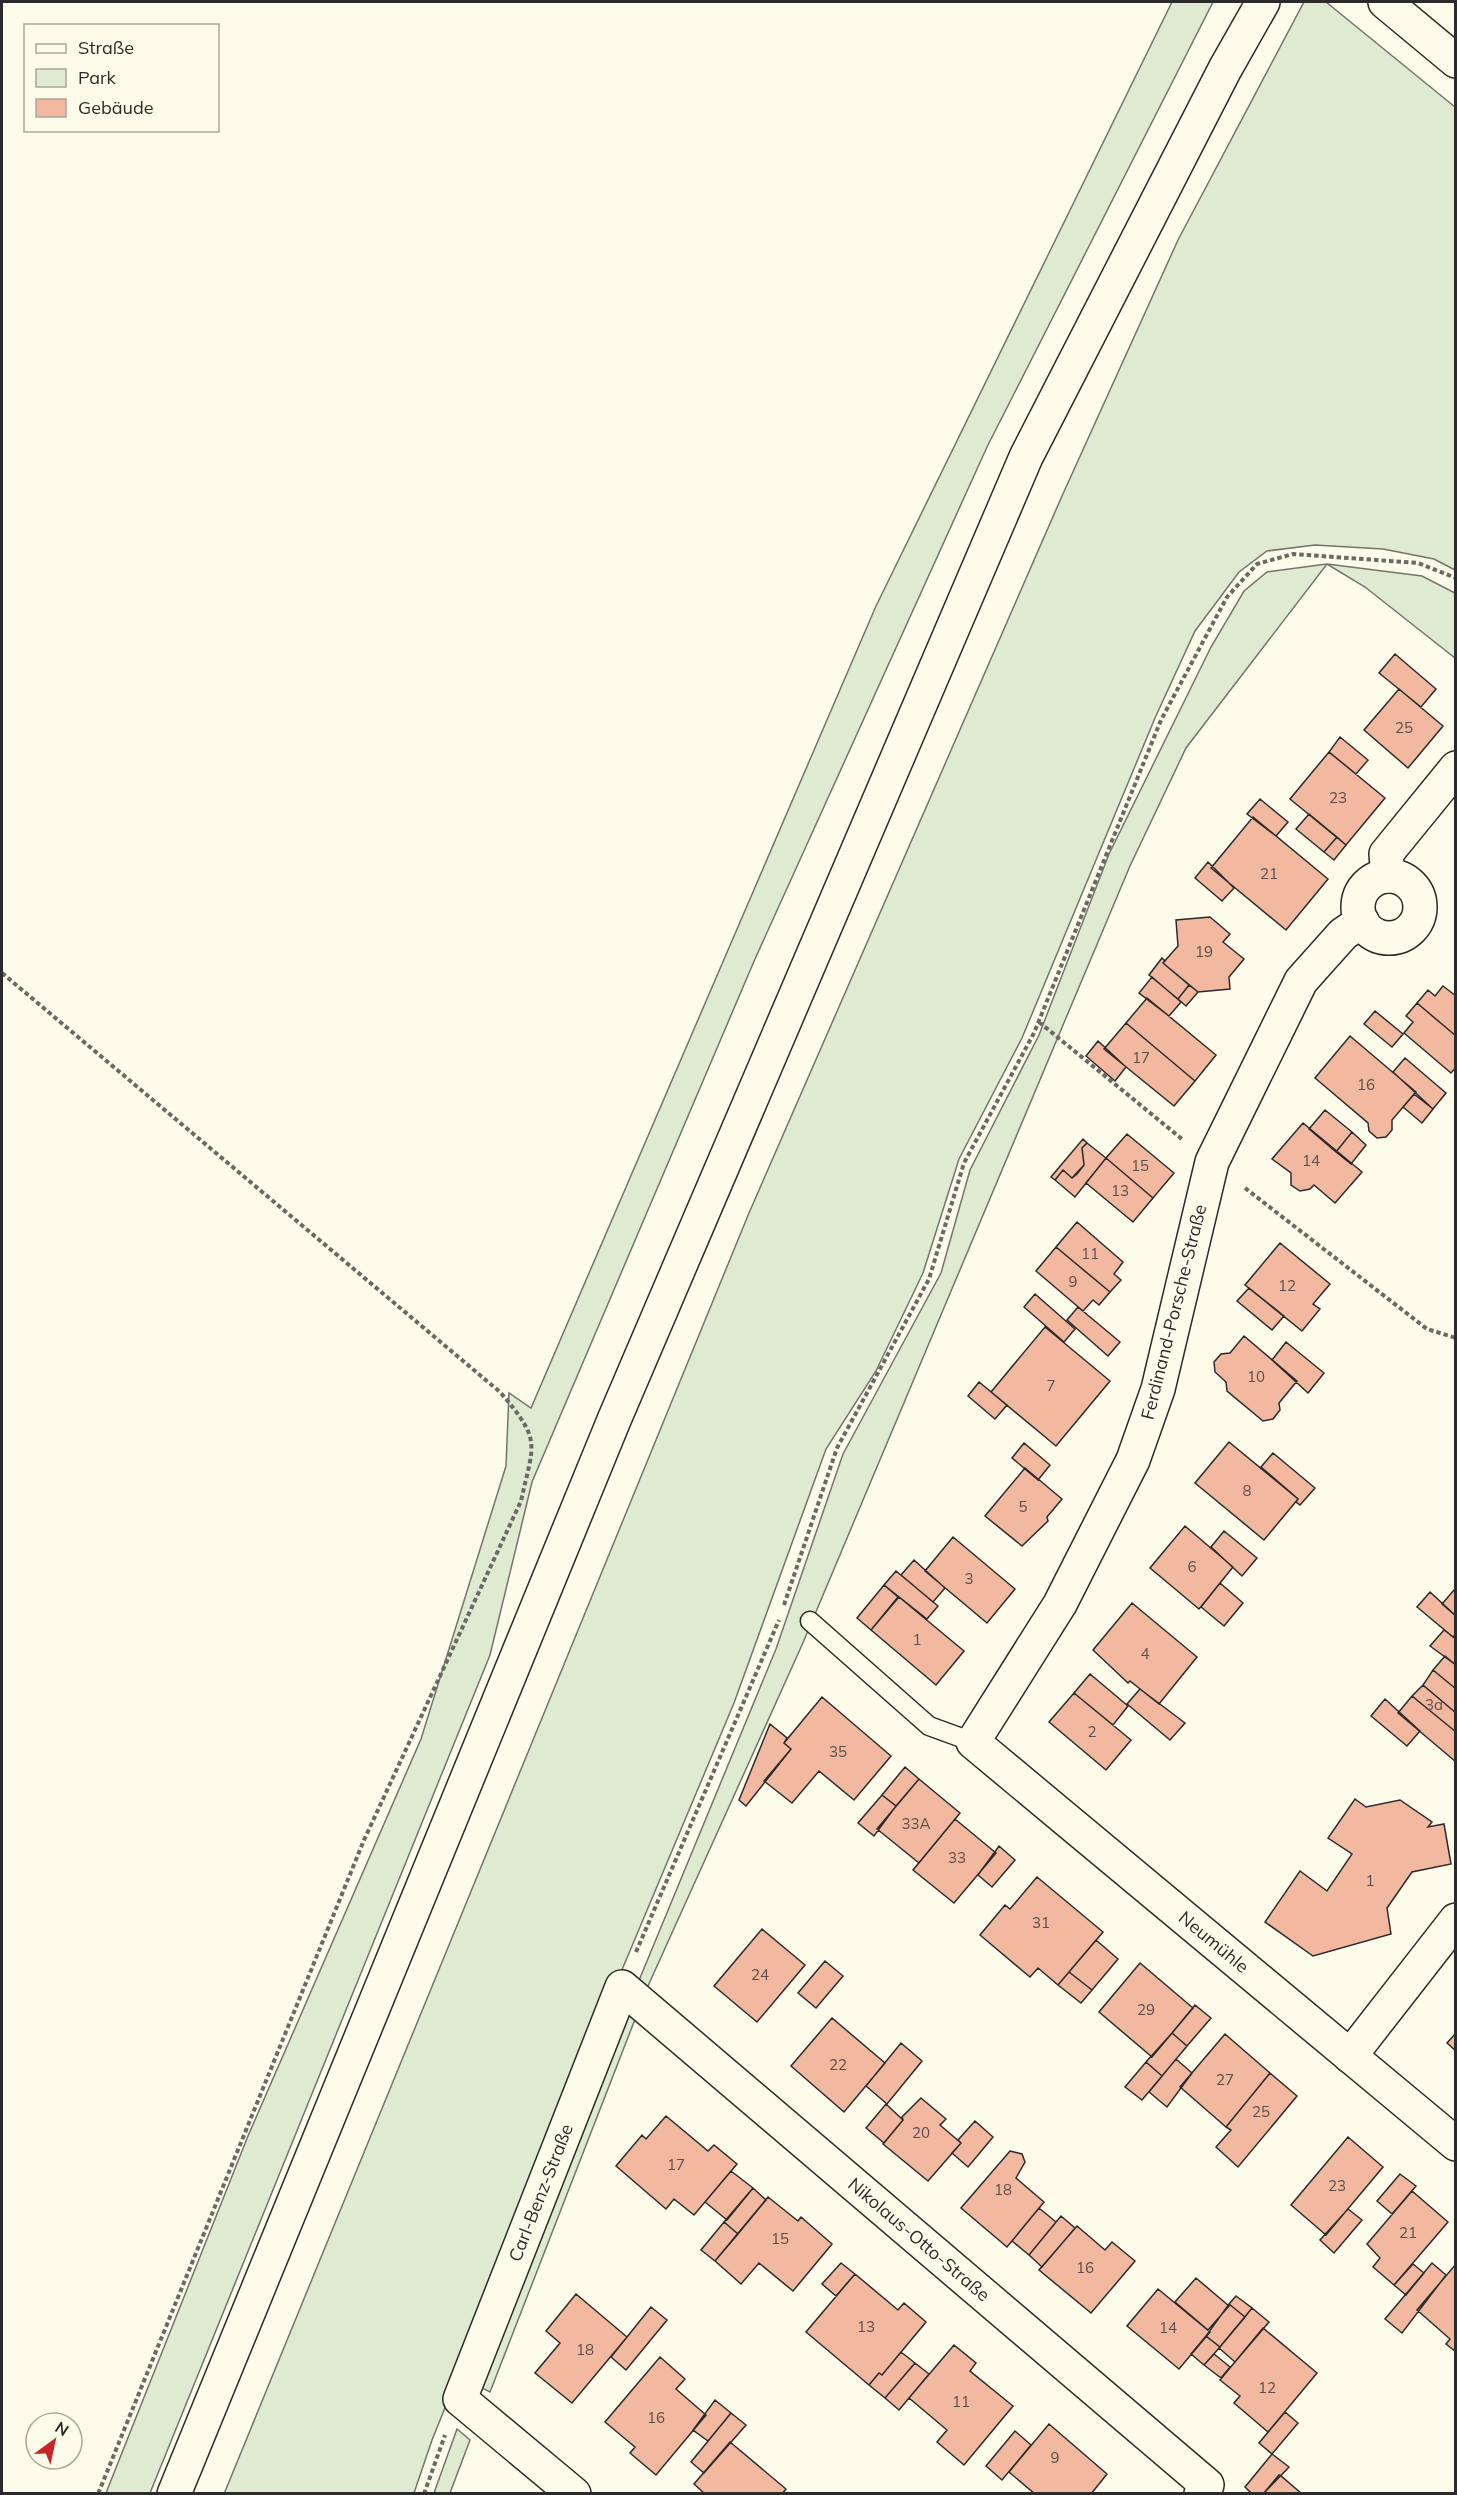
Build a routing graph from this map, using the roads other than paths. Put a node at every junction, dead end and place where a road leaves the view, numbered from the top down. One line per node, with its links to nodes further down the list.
1 (1263, 2): 13 (street)
2 (1385, 2): 3 (street)
3 (1455, 61)
4 (1455, 768): 5 (street)
5 (1388, 876): 6 (street); 6 (street)
6 (1362, 921): 8 (street, Ferdinand-Porsche-Straße)
7 (810, 1622): 8 (lane)
8 (973, 1742): 11 (street, Neumühle)
9 (1455, 1920): 11 (street)
10 (622, 1987): 14 (street, Carl-Benz-Straße); 15 (street, Nikolaus-Otto-Straße)
11 (1350, 2056): 12 (street, Neumühle)
12 (1455, 2144)
13 (174, 2493)
14 (574, 2493)
15 (1201, 2493)

